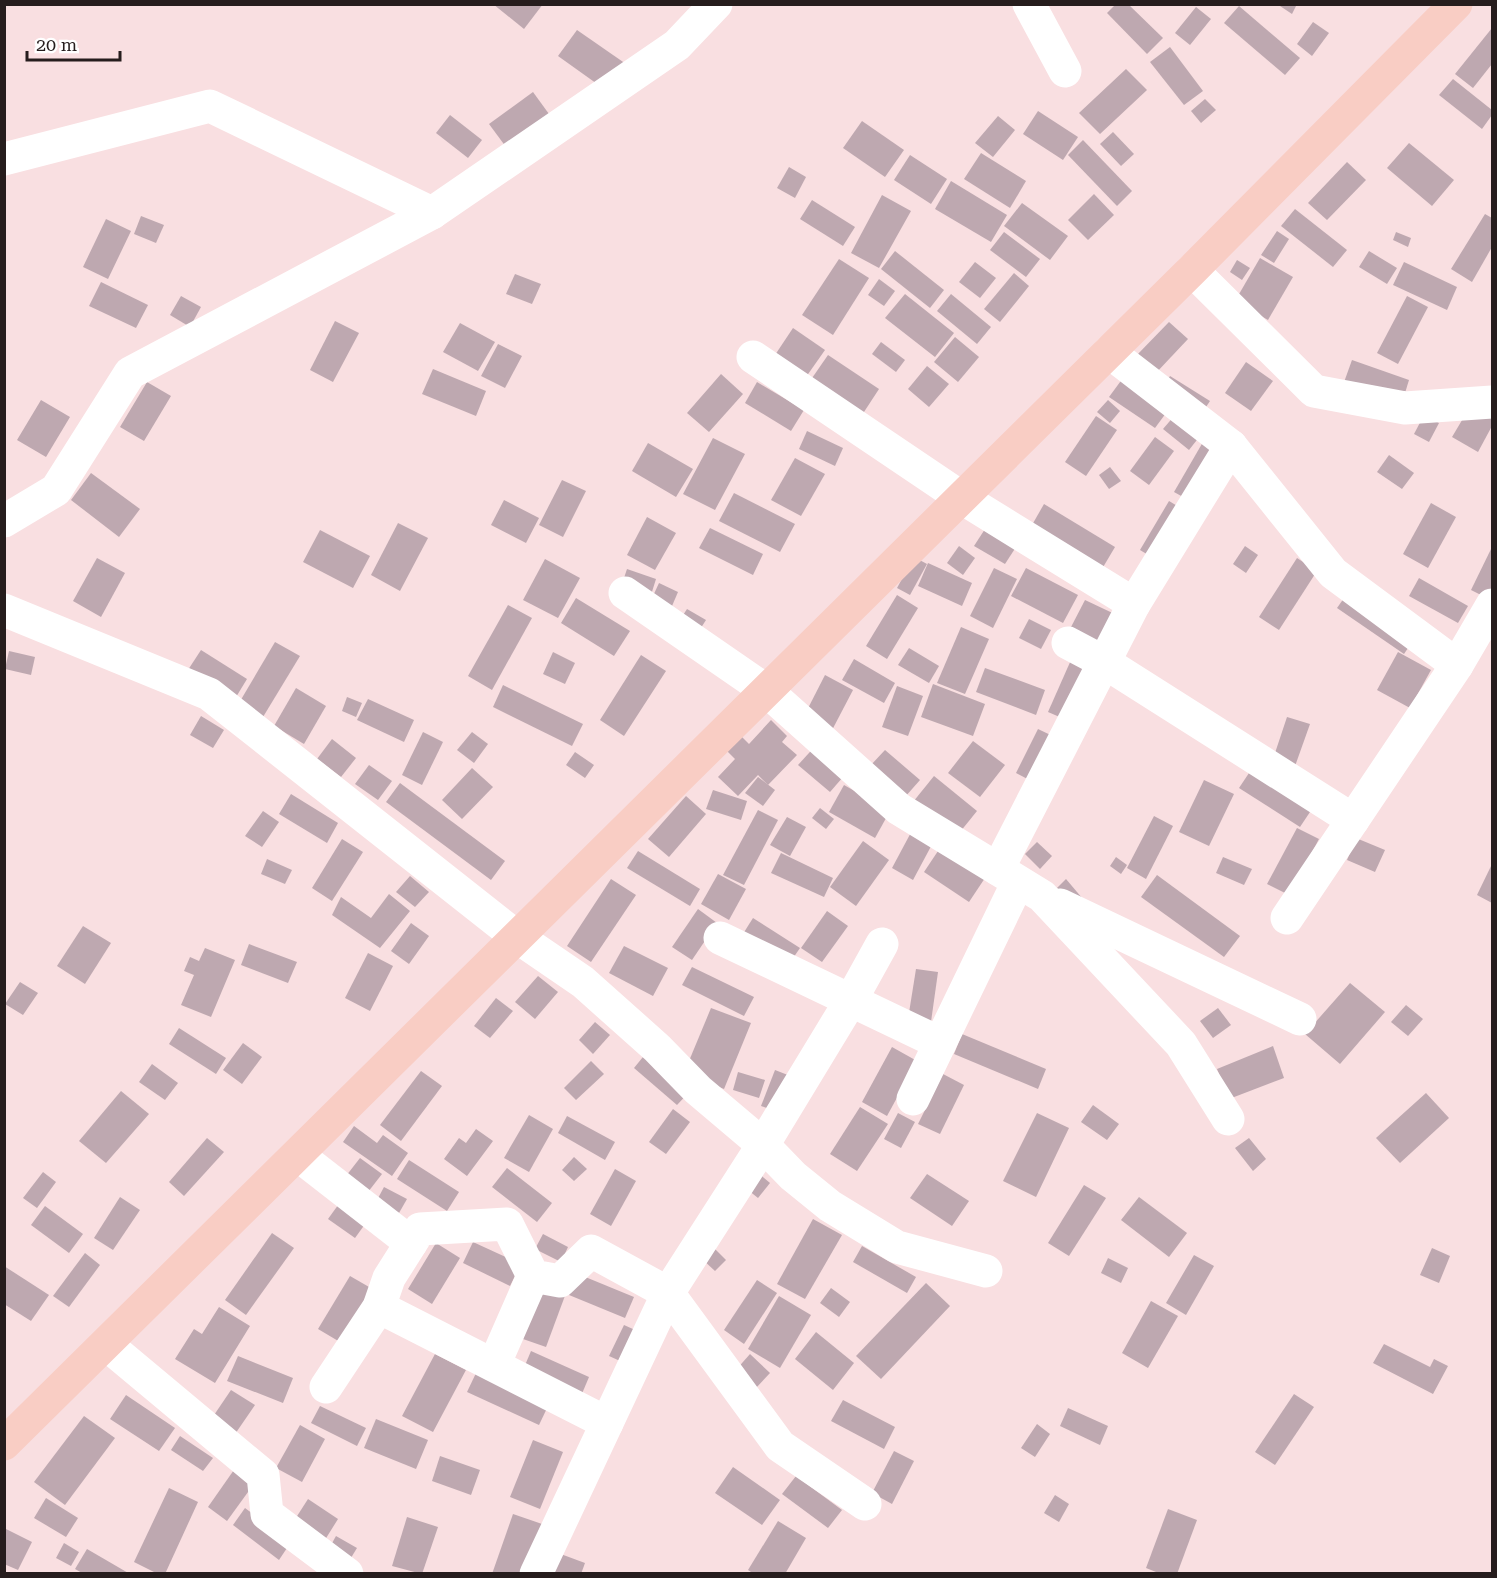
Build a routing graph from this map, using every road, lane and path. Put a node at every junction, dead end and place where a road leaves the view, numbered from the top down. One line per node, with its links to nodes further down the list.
1 (716, 4): 6 (street)
2 (1029, 4): 4 (street)
3 (1456, 4): 7 (main road)
4 (1065, 71)
5 (4, 159): 6 (street)
6 (432, 213): 13 (street)
7 (1192, 270): 8 (main road); 10 (street)
8 (1109, 352): 11 (street); 12 (main road)
9 (753, 357): 12 (street)
10 (1492, 402)
11 (1231, 446): 15 (street); 20 (street)
12 (962, 498): 15 (street); 21 (main road)
13 (4, 521)
14 (625, 593): 21 (street)
15 (1134, 604): 19 (street)
16 (1492, 605): 20 (street)
17 (4, 610): 25 (street)
18 (1068, 643): 19 (street)
19 (1104, 662): 22 (street); 23 (street)
20 (1457, 665): 22 (street)
21 (767, 691): 23 (street); 25 (main road)
22 (1353, 820): 24 (street)
23 (1019, 882): 29 (street); 30 (street); 32 (street)
24 (1287, 918)
25 (517, 937): 33 (street); 34 (main road)
26 (720, 938): 28 (street)
27 (882, 944): 28 (street)
28 (851, 1000): 30 (street); 33 (street)
29 (1300, 1019)
30 (940, 1043): 31 (street)
31 (913, 1099)
32 (1228, 1119)
33 (763, 1145): 36 (street); 38 (street)
34 (298, 1155): 35 (street); 40 (main road)
35 (411, 1243): 37 (street); 39 (street)
36 (986, 1271)
37 (534, 1276): 38 (street); 41 (street)
38 (668, 1293): 43 (street); 45 (street)
39 (379, 1307): 41 (street); 42 (street)
40 (106, 1344): 44 (main road); 46 (street)
41 (494, 1365): 43 (street)
42 (326, 1387)
43 (607, 1423): 47 (street)
44 (4, 1444)
45 (865, 1504)
46 (347, 1574)
47 (536, 1574)

